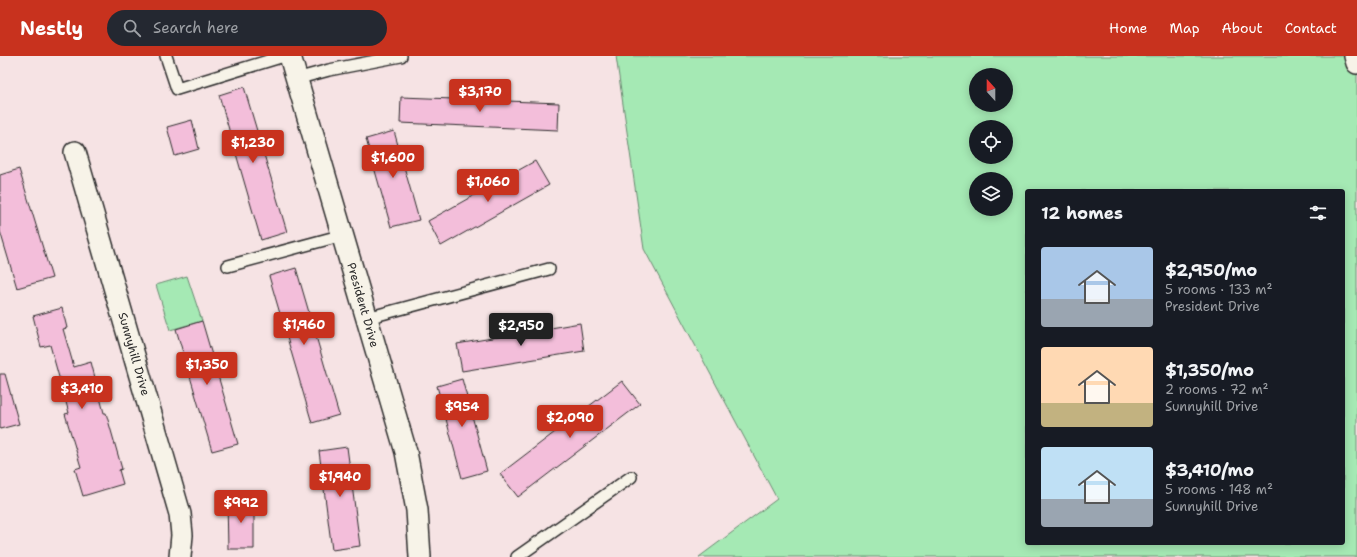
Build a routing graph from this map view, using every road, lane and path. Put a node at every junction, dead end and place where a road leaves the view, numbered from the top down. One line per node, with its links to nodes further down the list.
1 (166, 56): 2 (lane)
2 (284, 56)
3 (290, 56): 7 (street, President Drive)
4 (401, 56): 7 (lane)
5 (1355, 56): 6 (street)
6 (1357, 63)
7 (296, 79): 9 (street, President Drive)
8 (75, 152): 14 (street, Sunnyhill Drive)
9 (342, 235): 10 (lane); 12 (street, President Drive)
10 (228, 266)
11 (549, 269): 12 (lane)
12 (367, 318): 15 (street, President Drive)
13 (631, 477): 16 (lane)
14 (180, 557)
15 (420, 557)
16 (517, 557)

